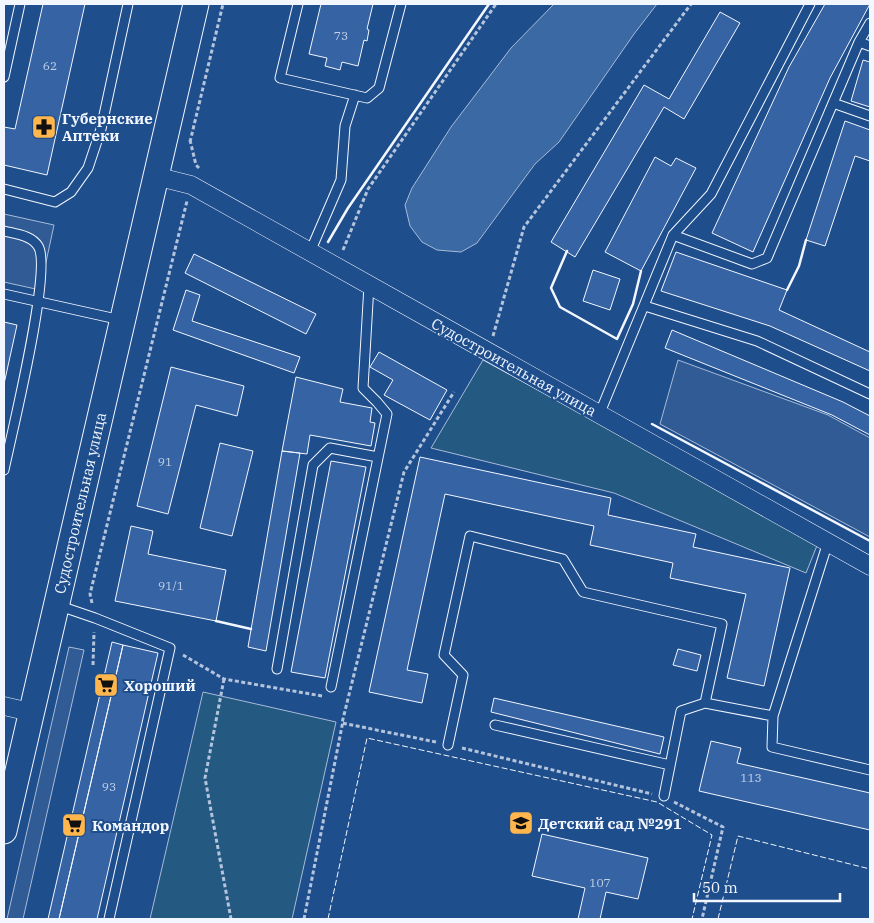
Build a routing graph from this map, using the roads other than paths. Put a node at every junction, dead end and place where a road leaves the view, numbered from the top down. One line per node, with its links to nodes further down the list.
1 (20, 4): 10 (lane)
2 (128, 4): 15 (lane)
3 (196, 4): 14 (main road, Судостроительная улица)
4 (298, 4): 11 (lane)
5 (400, 4): 11 (lane)
6 (810, 4): 17 (lane)
7 (870, 23): 8 (lane)
8 (859, 42): 9 (lane); 12 (lane)
9 (870, 46)
10 (4, 77)
11 (355, 96): 18 (lane)
12 (833, 103): 13 (lane); 17 (lane)
13 (870, 116)
14 (155, 176): 18 (street, Судостроительная улица); 23 (main road, Судостроительная улица)
15 (4, 190)
16 (4, 231): 21 (lane)
17 (673, 235): 22 (lane)
18 (310, 252): 19 (street, Судостроительная улица)
19 (369, 285): 25 (street, Судостроительная улица); 26 (lane)
20 (4, 294): 21 (lane)
21 (39, 302): 23 (lane); 27 (lane)
22 (645, 306): 24 (lane); 25 (lane)
23 (122, 320): 30 (main road, Судостроительная улица)
24 (870, 394)
25 (600, 415): 28 (street, Судостроительная улица)
26 (378, 457): 31 (lane); 32 (lane)
27 (4, 470)
28 (828, 542): 29 (street, Судостроительная улица); 36 (lane)
29 (870, 566)
30 (57, 605): 35 (main road, Судостроительная улица); 43 (lane)
31 (277, 669)
32 (331, 687)
33 (705, 703): 36 (lane); 38 (lane); 39 (lane)
34 (4, 706): 35 (street)
35 (30, 712): 42 (main road, Судостроительная улица)
36 (773, 716): 40 (lane)
37 (495, 725): 39 (lane)
38 (448, 745)
39 (670, 765): 41 (lane)
40 (870, 770)
41 (664, 796)
42 (4, 830)
43 (109, 919)

